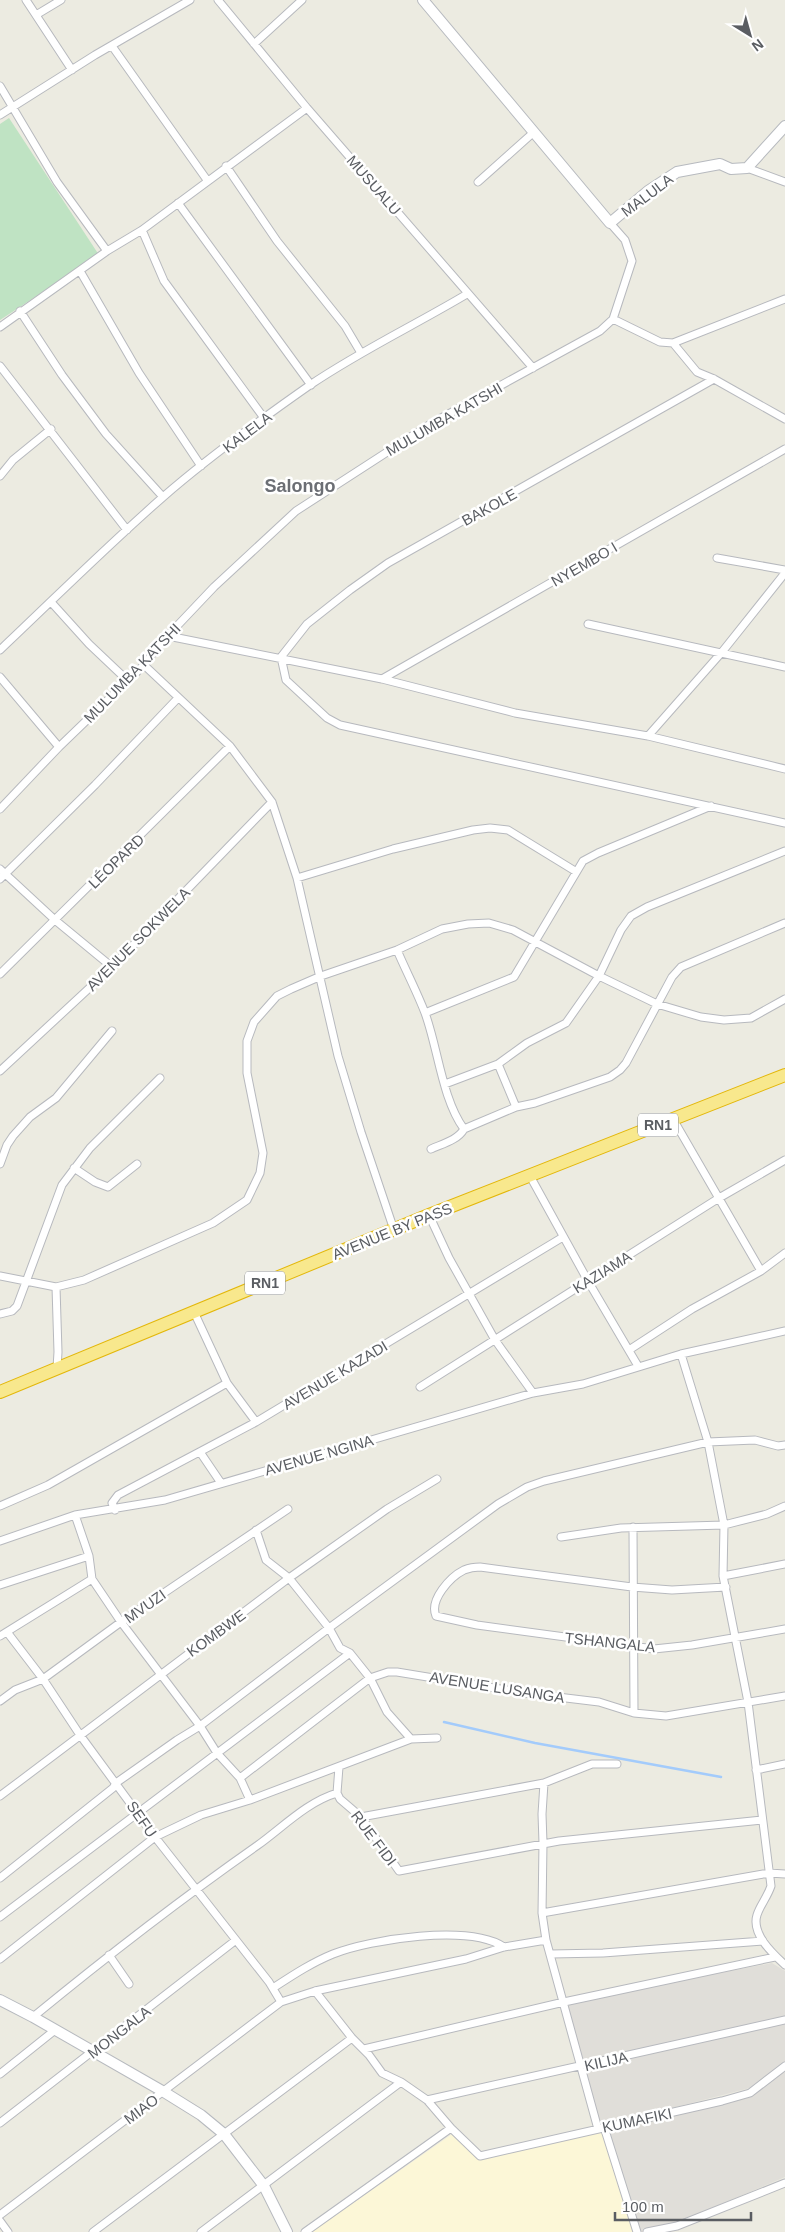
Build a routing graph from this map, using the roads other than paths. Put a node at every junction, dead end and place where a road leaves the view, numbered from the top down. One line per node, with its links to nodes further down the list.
1 (26, 0): 7 (street)
2 (61, 0): 7 (street)
3 (190, 0): 9 (street)
4 (218, 0): 8 (street, MUSUALU)
5 (302, 0): 8 (street)
6 (423, 0): 16 (street)
7 (36, 15): 10 (street)
8 (254, 44): 13 (street, MUSUALU)
9 (112, 46): 10 (street); 19 (street)
10 (72, 70): 12 (street)
11 (0, 86): 12 (street)
12 (13, 107): 14 (street); 25 (street)
13 (306, 108): 17 (street); 27 (street, MUSUALU)
14 (0, 115)
15 (785, 126): 18 (street)
16 (534, 132): 20 (street); 23 (street)
17 (226, 166): 19 (street); 33 (street)
18 (747, 168): 21 (street); 23 (street, MALULA)
19 (207, 180): 22 (street)
20 (478, 182)
21 (785, 182)
22 (178, 203): 24 (street); 37 (street)
23 (610, 223): 30 (street)
24 (142, 230): 25 (street); 38 (street)
25 (107, 251): 26 (street)
26 (80, 271): 29 (street); 42 (street)
27 (467, 294): 33 (street, KALELA); 35 (street, MUSUALU)
28 (785, 299): 32 (street)
29 (20, 312): 31 (street); 44 (street)
30 (613, 319): 32 (street); 35 (street, MULUMBA KATSHI)
31 (0, 327)
32 (673, 343): 36 (street)
33 (361, 353): 37 (street, KALELA)
34 (0, 366): 40 (street)
35 (533, 368): 50 (street, MULUMBA KATSHI)
36 (714, 379): 39 (street); 53 (street, BAKOLE)
37 (310, 385): 38 (street, KALELA)
38 (264, 418): 42 (street, KALELA)
39 (785, 419)
40 (51, 429): 43 (street); 45 (street)
41 (785, 448): 57 (street, NYEMBO I)
42 (201, 466): 44 (street, KALELA)
43 (0, 476)
44 (163, 497): 45 (street, KALELA)
45 (127, 530): 48 (street, KALELA)
46 (717, 558): 47 (street)
47 (785, 571): 52 (street)
48 (51, 602): 51 (street, KALELA); 58 (street)
49 (588, 624): 52 (street)
50 (168, 636): 53 (street); 54 (street, MULUMBA KATSHI)
51 (0, 650)
52 (722, 652): 55 (street); 60 (street)
53 (281, 658): 57 (street); 65 (street)
54 (144, 665): 58 (street, MULUMBA KATSHI); 59 (street)
55 (785, 667)
56 (0, 677): 62 (street)
57 (382, 679): 60 (street)
58 (127, 680): 62 (street, MULUMBA KATSHI)
59 (178, 698): 61 (street); 70 (street)
60 (648, 736): 63 (street)
61 (230, 746): 64 (street); 72 (street, LÉOPARD)
62 (59, 747): 66 (street, MULUMBA KATSHI)
63 (785, 769)
64 (272, 802): 71 (street); 76 (street, AVENUE SOKWELA)
65 (712, 806): 67 (street); 69 (street)
66 (0, 809)
67 (785, 823)
68 (785, 851): 79 (street)
69 (575, 871): 71 (street); 74 (street)
70 (2, 874): 72 (street)
71 (297, 878): 78 (street)
72 (55, 920): 76 (street); 77 (street, LÉOPARD)
73 (785, 923): 81 (street)
74 (536, 942): 75 (street); 79 (street); 82 (street)
75 (397, 950): 78 (street); 82 (street)
76 (112, 967): 85 (street, AVENUE SOKWELA)
77 (0, 974)
78 (321, 976): 100 (street); 107 (street)
79 (599, 976): 81 (street); 84 (street)
80 (785, 999): 81 (street)
81 (658, 1004): 89 (street)
82 (425, 1013): 88 (street)
83 (112, 1031): 94 (street)
84 (498, 1064): 88 (street); 89 (street)
85 (0, 1071)
86 (785, 1075): 90 (highway, AVENUE BY PASS / RN1)
87 (160, 1078): 96 (street)
88 (445, 1084): 91 (street)
89 (516, 1107): 91 (street)
90 (673, 1119): 97 (highway, AVENUE BY PASS / RN1); 98 (street)
91 (464, 1129): 92 (street)
92 (432, 1149)
93 (785, 1160): 98 (street, KAZIAMA)
94 (0, 1164)
95 (137, 1164): 96 (street)
96 (74, 1168): 105 (street)
97 (530, 1176): 99 (highway, AVENUE BY PASS / RN1); 101 (street)
98 (719, 1198): 103 (street); 106 (street, KAZIAMA)
99 (429, 1216): 100 (highway, AVENUE BY PASS / RN1); 108 (street)
100 (394, 1230): 109 (highway, AVENUE BY PASS / RN1)
101 (563, 1237): 106 (street); 108 (street, AVENUE KAZADI)
102 (785, 1254): 103 (street)
103 (761, 1271): 113 (street)
104 (0, 1276): 105 (street)
105 (27, 1281): 107 (street); 110 (street)
106 (588, 1281): 112 (street, KAZIAMA); 113 (street)
107 (56, 1287): 116 (street)
108 (468, 1294): 112 (street); 121 (street, AVENUE KAZADI)
109 (194, 1312): 116 (highway, AVENUE BY PASS / RN1); 117 (street)
110 (0, 1314)
111 (785, 1331): 114 (street, AVENUE NGINA)
112 (495, 1340): 118 (street, KAZIAMA); 120 (street)
113 (629, 1350): 115 (street)
114 (681, 1354): 115 (street, AVENUE NGINA); 122 (street)
115 (638, 1366): 120 (street, AVENUE NGINA)
116 (57, 1368): 119 (highway, AVENUE BY PASS / RN1)
117 (227, 1383): 121 (street); 127 (street)
118 (420, 1387)
119 (0, 1392)
120 (533, 1393): 126 (street, AVENUE NGINA)
121 (256, 1422): 124 (street, AVENUE KAZADI)
122 (708, 1442): 123 (street); 132 (street); 146 (street)
123 (785, 1445)
124 (200, 1452): 126 (street); 130 (street, AVENUE KAZADI)
125 (438, 1479): 140 (street, KOMBWE)
126 (221, 1483): 130 (street, AVENUE NGINA)
127 (0, 1506)
128 (785, 1506): 132 (street)
129 (288, 1509): 134 (street, MVUZI)
130 (115, 1510): 131 (street, AVENUE NGINA)
131 (74, 1516): 136 (street, AVENUE NGINA); 137 (street)
132 (724, 1525): 133 (street); 139 (street)
133 (633, 1527): 135 (street); 143 (street)
134 (256, 1530): 140 (street); 145 (street, MVUZI)
135 (561, 1537)
136 (0, 1541)
137 (89, 1556): 141 (street); 142 (street)
138 (785, 1564): 139 (street)
139 (724, 1576): 144 (street)
140 (289, 1578): 146 (street); 153 (street, KOMBWE)
141 (92, 1579): 145 (street); 148 (street)
142 (0, 1585)
143 (632, 1587): 144 (street); 151 (street); 151 (street, TSHANGALA)
144 (726, 1587): 150 (street)
145 (121, 1622): 153 (street); 155 (street, MVUZI)
146 (329, 1628): 152 (street); 160 (street)
147 (785, 1628): 150 (street, TSHANGALA)
148 (7, 1632): 149 (street); 155 (street, SEFU)
149 (0, 1636)
150 (734, 1637): 151 (street, TSHANGALA); 158 (street)
151 (634, 1646): 159 (street)
152 (350, 1653): 154 (street); 164 (street)
153 (160, 1674): 160 (street); 161 (street, KOMBWE)
154 (370, 1678): 159 (street, AVENUE LUSANGA); 163 (street); 169 (street, AVENUE LUSANGA)
155 (43, 1679): 157 (street, MVUZI); 161 (street, SEFU)
156 (785, 1696): 158 (street, AVENUE LUSANGA)
157 (0, 1701)
158 (748, 1702): 159 (street, AVENUE LUSANGA); 168 (street)
159 (634, 1713)
160 (200, 1726): 164 (street); 170 (street)
161 (80, 1735): 170 (street, SEFU); 173 (street, KOMBWE)
162 (437, 1738): 163 (street)
163 (411, 1739): 167 (street)
164 (217, 1753): 169 (street); 175 (street)
165 (618, 1764): 171 (street)
166 (785, 1764): 168 (street)
167 (339, 1767): 172 (street); 174 (street)
168 (756, 1770): 177 (street)
169 (240, 1778): 174 (street)
170 (116, 1783): 175 (street, SEFU); 182 (street)
171 (544, 1783): 176 (street); 179 (street)
172 (337, 1793): 176 (street, RUE FIDI); 183 (street)
173 (0, 1796)
174 (250, 1800): 178 (street)
175 (138, 1812): 178 (street, SEFU); 185 (street)
176 (361, 1817): 179 (street, RUE FIDI)
177 (762, 1820): 179 (street, RUE FIDI); 180 (street)
178 (155, 1837): 183 (street, SEFU); 193 (street)
179 (543, 1844): 184 (street)
180 (769, 1873): 181 (street); 184 (street); 188 (street)
181 (785, 1874)
182 (0, 1878)
183 (197, 1890): 186 (street, SEFU); 191 (street)
184 (542, 1913): 187 (street)
185 (0, 1918)
186 (236, 1940): 196 (street, SEFU); 206 (street, MONGALA)
187 (546, 1940): 189 (street, MIAO); 190 (street)
188 (763, 1940): 190 (street); 192 (street)
189 (504, 1947): 196 (street); 197 (street, MIAO)
190 (551, 1954): 200 (street)
191 (109, 1955): 195 (street); 201 (street)
192 (775, 1957): 194 (street); 200 (street)
193 (0, 1959)
194 (785, 1965)
195 (129, 1984)
196 (273, 1988): 199 (street, SEFU)
197 (314, 1991): 199 (street, MIAO); 204 (street)
198 (0, 2000): 201 (street)
199 (281, 2002): 211 (street, MIAO)
200 (564, 2002): 205 (street); 208 (street)
201 (33, 2017): 203 (street)
202 (785, 2020): 208 (street, KILIJA)
203 (55, 2030): 206 (street); 209 (street)
204 (352, 2038): 205 (street); 216 (street)
205 (364, 2049): 210 (street)
206 (92, 2052): 211 (street); 213 (street, MONGALA)
207 (785, 2066): 215 (street, KUMAFIKI)
208 (579, 2067): 212 (street, KILIJA); 215 (street)
209 (0, 2074)
210 (401, 2082): 212 (street); 218 (street)
211 (164, 2092): 216 (street); 219 (street, MIAO)
212 (426, 2100): 214 (street)
213 (0, 2123)
214 (451, 2128): 215 (street, KUMAFIKI); 226 (street)
215 (601, 2128): 227 (street)
216 (224, 2134): 218 (street); 223 (street)
217 (785, 2183): 221 (street)
218 (264, 2186): 224 (street); 225 (street)
219 (0, 2215)
220 (0, 2221): 222 (street)
221 (678, 2229): 228 (street)
222 (8, 2232)
223 (92, 2232)
224 (201, 2232)
225 (287, 2232)
226 (305, 2232)
227 (637, 2232)
228 (648, 2232)

